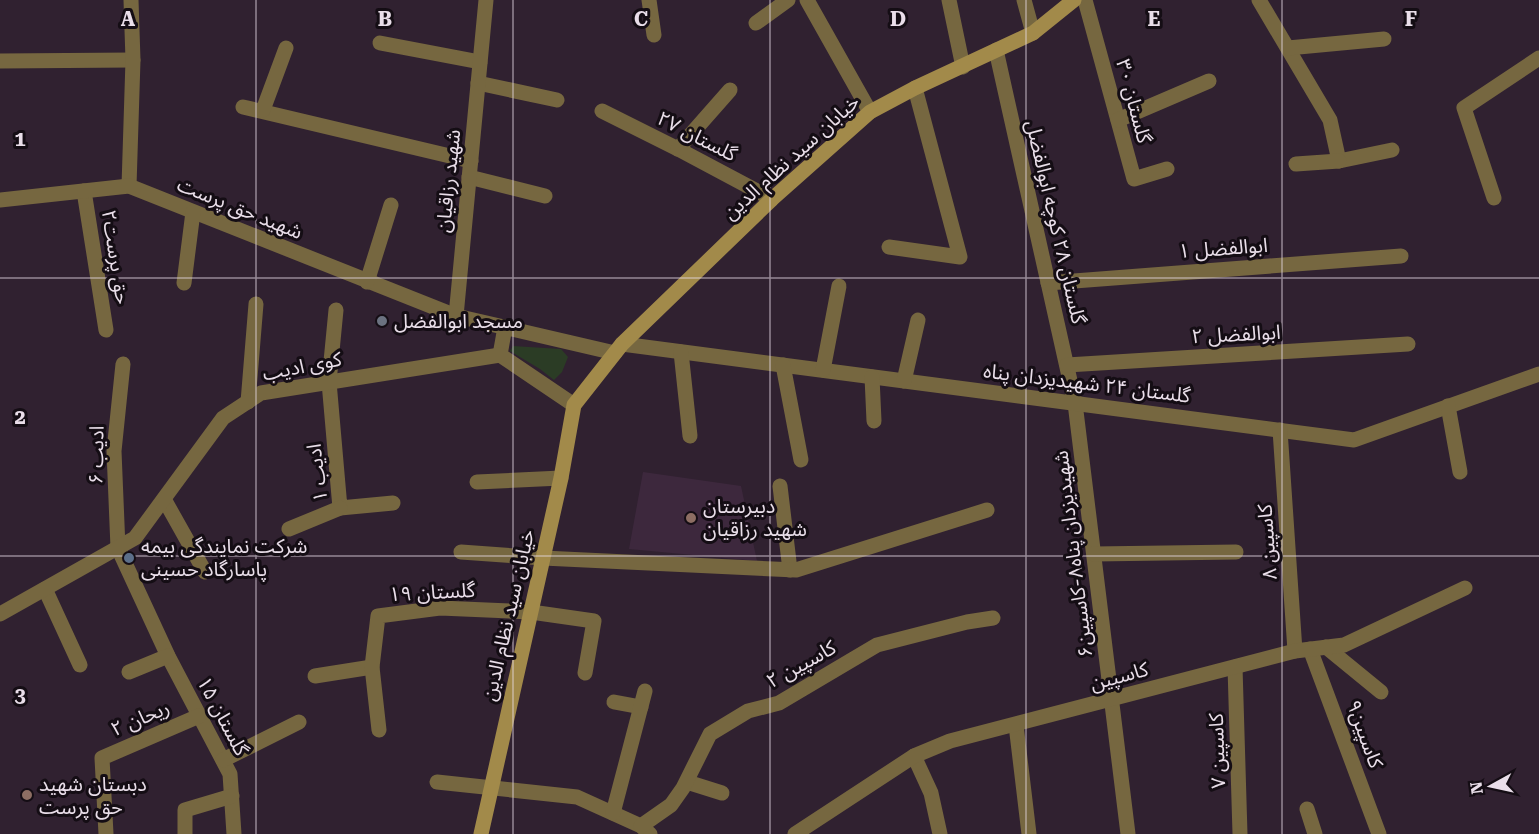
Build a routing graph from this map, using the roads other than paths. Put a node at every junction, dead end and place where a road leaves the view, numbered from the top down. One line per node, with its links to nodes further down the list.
1 (131, 0): 20 (street)
2 (486, 0): 22 (street, شهید رزاقیان)
3 (649, 0): 13 (street)
4 (788, 0): 11 (street)
5 (807, 0): 32 (street)
6 (949, 0): 23 (street)
7 (1024, 0): 12 (street)
8 (1074, 0): 12 (main road, خیابان سید نظام الدین)
9 (1085, 0): 33 (street, گلستان ۳۰)
10 (1259, 0): 17 (street)
11 (756, 23)
12 (1033, 33): 18 (main road, خیابان سید نظام الدین)
13 (654, 35)
14 (1384, 39): 17 (street)
15 (380, 43): 22 (street)
16 (286, 48): 30 (street)
17 (1288, 48): 37 (street)
18 (996, 50): 23 (main road, خیابان سید نظام الدین); 53 (street, گلستان ۲۸ کوچه ابوالفضل)
19 (1539, 58): 44 (street)
20 (133, 60): 21 (street); 41 (street)
21 (0, 61)
22 (480, 62): 25 (street, شهید رزاقیان)
23 (963, 67): 26 (main road, خیابان سید نظام الدین)
24 (1209, 81): 33 (street)
25 (478, 83): 28 (street); 36 (street, شهید رزاقیان)
26 (915, 88): 32 (main road, خیابان سید نظام الدین); 49 (street)
27 (730, 90): 34 (street)
28 (557, 100)
29 (243, 107): 30 (street)
30 (263, 110): 36 (street)
31 (602, 111): 34 (street, گلستان ۲۷)
32 (870, 112): 45 (main road, خیابان سید نظام الدین)
33 (1118, 120): 39 (street, گلستان ۳۰)
34 (678, 149): 45 (street, گلستان ۲۷)
35 (1392, 150): 37 (street)
36 (471, 161): 40 (street, شهید رزاقیان)
37 (1339, 161): 38 (street)
38 (1296, 164)
39 (1167, 169)
40 (469, 177): 43 (street); 57 (street, شهید رزاقیان)
41 (129, 186): 42 (street, شهید حق پرست); 48 (street, شهید حق پرست)
42 (84, 191): 46 (street, شهید حق پرست); 60 (street, حق پرست۲)
43 (545, 196)
44 (1494, 198)
45 (772, 199): 62 (main road, خیابان سید نظام الدین)
46 (0, 200)
47 (391, 205): 51 (street)
48 (193, 212): 51 (street, شهید حق پرست); 52 (street)
49 (889, 247)
50 (1401, 256): 53 (street, ابوالفضل ۱)
51 (367, 282): 57 (street, شهید حق پرست)
52 (184, 283)
53 (1048, 283): 67 (street, گلستان ۲۸ کوچه ابوالفضل)
54 (839, 286): 68 (street)
55 (256, 304): 73 (street)
56 (336, 310): 72 (street, ادیب ۱)
57 (456, 316): 59 (street)
58 (918, 320): 71 (street)
59 (505, 327): 62 (street, گلستان ۲۴ شهیدیزدان پناه); 64 (street)
60 (106, 330)
61 (1408, 344): 67 (street, ابوالفضل ۲)
62 (618, 348): 63 (street, گلستان ۲۴ شهیدیزدان پناه); 75 (main road, خیابان سید نظام الدین)
63 (681, 352): 66 (street, گلستان ۲۴ شهیدیزدان پناه); 79 (street)
64 (500, 355): 72 (street, کوی ادیب); 75 (street)
65 (123, 364): 90 (street, ادیب ۶)
66 (783, 365): 68 (street, گلستان ۲۴ شهیدیزدان پناه); 80 (street)
67 (1067, 365): 74 (street, گلستان ۲۸ کوچه ابوالفضل)
68 (823, 370): 69 (street, گلستان ۲۴ شهیدیزدان پناه)
69 (872, 376): 71 (street, گلستان ۲۴ شهیدیزدان پناه); 77 (street)
70 (1538, 377): 76 (street, گلستان ۲۴ شهیدیزدان پناه)
71 (904, 381): 74 (street, گلستان ۲۴ شهیدیزدان پناه)
72 (329, 382): 73 (street, کوی ادیب); 87 (street, ادیب ۱)
73 (248, 402): 85 (street, کوی ادیب)
74 (1075, 403): 78 (street, گلستان ۲۴ شهیدیزدان پناه); 93 (street, شهیدیزدان پناه۸-کاسپین۶)
75 (574, 405): 82 (main road, خیابان سید نظام الدین)
76 (1448, 406): 78 (street, گلستان ۲۴ شهیدیزدان پناه); 81 (street)
77 (874, 421)
78 (1280, 430): 103 (street, کاسپین ۸)
79 (690, 436)
80 (801, 460)
81 (1461, 472)
82 (561, 478): 83 (street); 94 (main road, خیابان سید نظام الدین)
83 (477, 482)
84 (780, 486): 95 (street)
85 (164, 499): 90 (street, کوی ادیب); 96 (street)
86 (393, 503): 87 (street, ادیب ۱)
87 (340, 508): 89 (street)
88 (987, 510): 95 (street)
89 (289, 529)
90 (118, 548): 98 (street, کوی ادیب); 104 (street, گلستان ۱۵)
91 (461, 552): 94 (street)
92 (1236, 552): 93 (street)
93 (1094, 554): 113 (street, شهیدیزدان پناه۸-کاسپین۶)
94 (543, 558): 95 (street); 99 (main road, خیابان سید نظام الدین)
95 (790, 570)
96 (205, 572)
97 (1466, 588): 102 (street, کاسپین)
98 (45, 589): 100 (street, کوی ادیب); 105 (street)
99 (531, 612): 106 (street, گلستان ۱۹); 109 (street); 124 (main road, خیابان سید نظام الدین)
100 (0, 614)
101 (993, 618): 123 (street, کاسپین ۲)
102 (1326, 647): 103 (street, کاسپین); 112 (street)
103 (1303, 650): 107 (street, کاسپین); 140 (street, کاسپین۹)
104 (168, 656): 108 (street); 116 (street, گلستان ۱۵)
105 (80, 665)
106 (372, 667): 110 (street); 119 (street, گلستان ۱۹)
107 (1235, 667): 113 (street, کاسپین); 138 (street, کاسپین ۷)
108 (129, 672)
109 (585, 673)
110 (315, 676)
111 (645, 691): 115 (street)
112 (1381, 692)
113 (1112, 700): 118 (street, کاسپین); 137 (street, شهیدیزدان پناه۸-کاسپین۶)
114 (614, 702): 115 (street)
115 (641, 707): 128 (street)
116 (200, 716): 121 (street, گلستان ۱۵); 130 (street, ریحان ۲)
117 (299, 722): 121 (street)
118 (1016, 724): 120 (street, کاسپین); 136 (street)
119 (379, 730)
120 (914, 756): 134 (street, کاسپین); 135 (street)
121 (223, 760): 126 (street, گلستان ۱۵)
122 (437, 782): 124 (street)
123 (687, 782): 125 (street); 129 (street, کاسپین ۲)
124 (491, 789): 128 (street); 133 (main road, خیابان سید نظام الدین)
125 (722, 793)
126 (232, 796): 131 (street); 132 (street, گلستان ۱۵)
127 (1307, 809): 139 (street)
128 (613, 813): 129 (street)
129 (646, 830)
130 (106, 834)
131 (185, 834)
132 (234, 834)
133 (481, 834)
134 (795, 834)
135 (940, 834)
136 (1029, 834)
137 (1128, 834)
138 (1240, 834)
139 (1315, 834)
140 (1379, 834)

